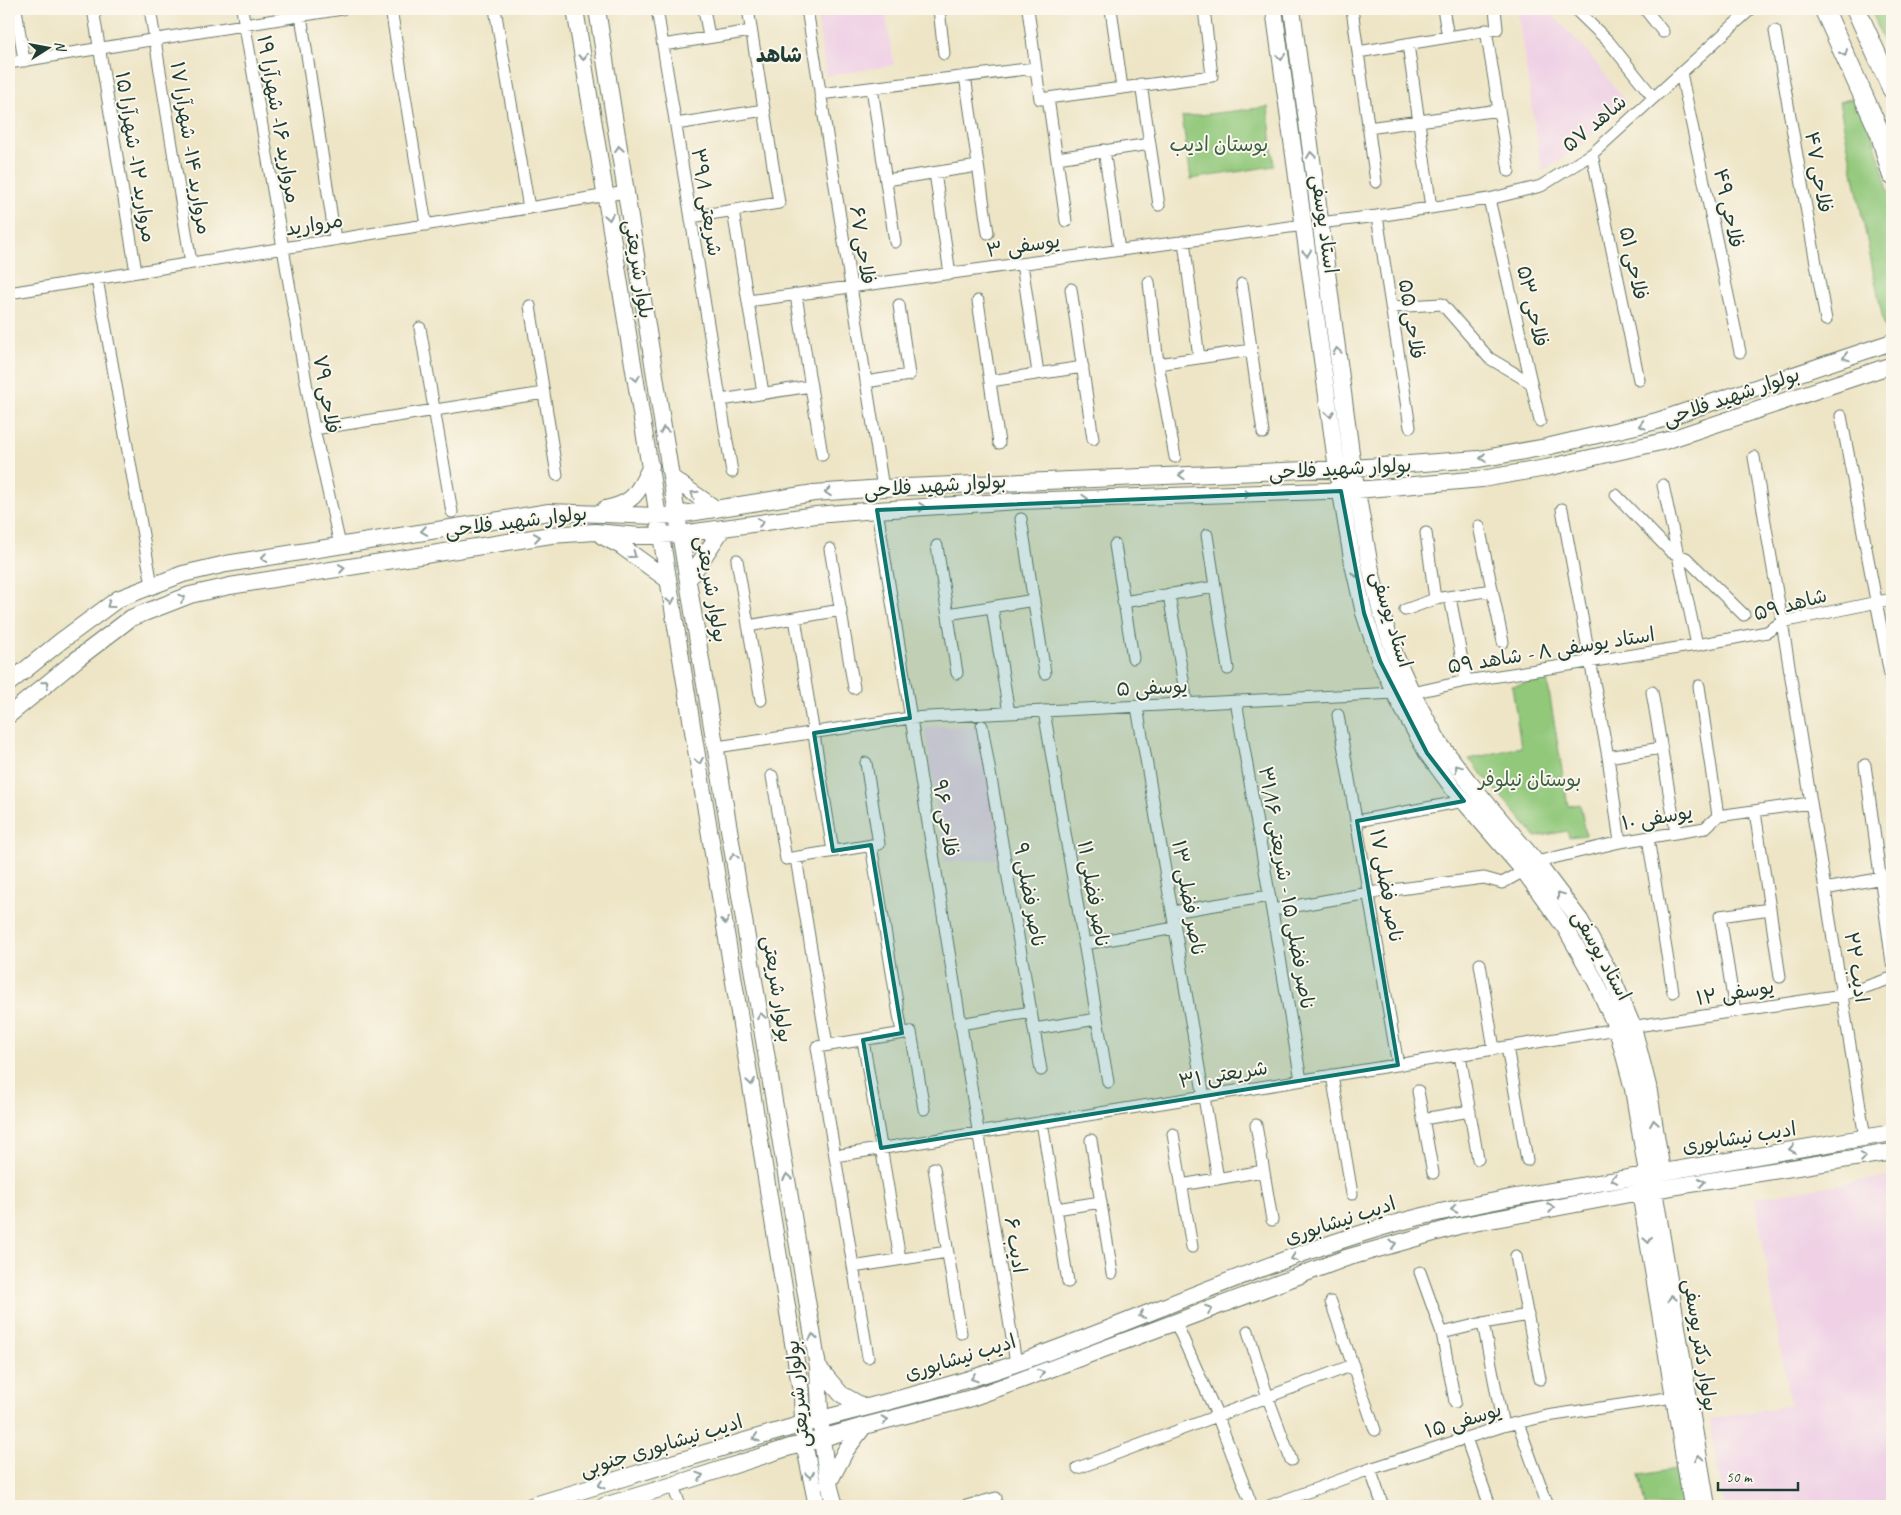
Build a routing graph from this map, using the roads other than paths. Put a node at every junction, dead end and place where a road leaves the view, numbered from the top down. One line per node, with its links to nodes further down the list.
1 (16, 9): 42 (street)
2 (93, 9): 39 (street, مروارید ۱۲- شهرآرا ۱۵)
3 (150, 9): 36 (street, مروارید ۱۴- شهرآرا ۱۷)
4 (242, 9): 29 (street, مروارید ۱۶- شهرآرا ۱۹)
5 (342, 9): 28 (street)
6 (390, 9): 80 (street)
7 (495, 9): 73 (street)
8 (575, 9): 70 (main road, بلوار شریعتی, one-way to 70)
9 (597, 9): 69 (main road, بلوار شریعتی, one-way to 9)
10 (657, 9): 38 (street, شریعتی ۳۹/۱)
11 (704, 9): 34 (street)
12 (748, 9): 30 (street)
13 (807, 9): 51 (street, فلاحی ۶۷)
14 (942, 9): 41 (street)
15 (1028, 9): 44 (street)
16 (1111, 9): 49 (street)
17 (1204, 9): 47 (street)
18 (1274, 9): 79 (main road, استاد یوسفی, one-way to 79)
19 (1292, 9): 79 (main road, استاد یوسفی, one-way to 19)
20 (1352, 9): 40 (street)
21 (1444, 9): 35 (street)
22 (1495, 9): 31 (street)
23 (1575, 9): 52 (street)
24 (1645, 9): 33 (street)
25 (1751, 9): 45 (street, شاهد ۵۷)
26 (1824, 9): 66 (main road, one-way to 66)
27 (1856, 9): 50 (main road)
28 (300, 12): 29 (street); 82 (street)
29 (244, 25): 36 (street); 85 (street, مروارید ۱۶- شهرآرا ۱۹)
30 (751, 30): 34 (street); 54 (street)
31 (1486, 30): 35 (street); 55 (street)
32 (1775, 31): 103 (street, فلاحی ۴۷)
33 (1663, 32)
34 (709, 37): 38 (street)
35 (1448, 37): 37 (street)
36 (154, 40): 39 (street); 87 (street, مروارید ۱۴- شهرآرا ۱۷)
37 (1408, 44): 40 (street); 56 (street)
38 (663, 45): 57 (street, شریعتی ۳۹/۱)
39 (100, 48): 42 (street); 89 (street, مروارید ۱۲- شهرآرا ۱۵)
40 (1358, 52): 58 (street)
41 (944, 54)
42 (24, 61): 43 (street)
43 (9, 63)
44 (1035, 68): 46 (street); 53 (street)
45 (1681, 73): 52 (street, شاهد ۵۷); 107 (street, فلاحی ۴۹)
46 (965, 76): 48 (street); 63 (street)
47 (1141, 84): 49 (street); 59 (street)
48 (872, 88): 51 (street); 67 (street)
49 (1122, 88): 53 (street)
50 (1892, 89)
51 (820, 94): 94 (street, فلاحی ۶۷)
52 (1653, 97): 61 (street, شاهد ۵۷)
53 (1044, 99): 62 (street)
54 (764, 110): 57 (street); 75 (street)
55 (1499, 110): 56 (street); 64 (street)
56 (1419, 121): 58 (street); 74 (street)
57 (676, 124): 77 (street, شریعتی ۳۹/۱)
58 (1368, 128): 68 (street)
59 (1150, 144): 60 (street); 72 (street)
60 (1104, 150): 62 (street); 86 (street)
61 (1592, 154): 71 (street, شاهد ۵۷); 113 (street, فلاحی ۵۱)
62 (1057, 158): 78 (street)
63 (978, 166): 65 (street); 81 (street)
64 (1509, 171)
65 (935, 173): 67 (street); 90 (street)
66 (1892, 175)
67 (886, 180): 84 (street)
68 (1376, 182)
69 (626, 192): 70 (street, مروارید); 136 (main road, بلوار شریعتی, one-way to 69)
70 (606, 195): 73 (street, مروارید); 132 (main road, بلوار شریعتی, one-way to 132)
71 (1488, 199): 74 (street, شاهد ۵۷); 116 (street, فلاحی ۵۳)
72 (1159, 205)
73 (529, 208): 80 (street, مروارید)
74 (1430, 208): 76 (street, شاهد ۵۷)
75 (733, 210): 77 (street); 98 (street)
76 (1377, 216): 79 (street, یوسفی ۳); 102 (street, فلاحی ۵۵)
77 (691, 217): 120 (street, شریعتی ۳۹/۱)
78 (1066, 220)
79 (1311, 224): 83 (street, یوسفی ۳); 133 (main road, استاد یوسفی)
80 (426, 225): 82 (street, مروارید)
81 (988, 233)
82 (335, 239): 85 (street, مروارید)
83 (1184, 241): 86 (street, یوسفی ۳); 108 (street)
84 (895, 242)
85 (282, 248): 87 (street, مروارید); 125 (street, فلاحی ۷۹)
86 (1119, 250): 88 (street, یوسفی ۳)
87 (191, 263): 89 (street, مروارید)
88 (1022, 264): 90 (street, یوسفی ۳); 112 (street)
89 (136, 272): 91 (street, مروارید)
90 (950, 274): 94 (street, یوسفی ۳)
91 (97, 279): 96 (street, مروارید); 166 (street)
92 (1149, 282): 109 (street)
93 (1242, 284): 106 (street)
94 (851, 287): 97 (street, یوسفی ۳); 115 (street, فلاحی ۶۷)
95 (1071, 289): 111 (street)
96 (9, 293)
97 (796, 295): 98 (street, یوسفی ۳); 117 (street)
98 (748, 301): 119 (street)
99 (978, 301): 114 (street)
100 (899, 305): 115 (street)
101 (530, 306): 118 (street)
102 (1391, 307): 116 (street); 124 (street, فلاحی ۵۵)
103 (1826, 320)
104 (420, 328): 121 (street)
105 (1892, 342): 133 (main road, بولوار شهید فلاحی, one-way to 133)
106 (1251, 350): 108 (street); 126 (street)
107 (1740, 352)
108 (1199, 358): 109 (street)
109 (1158, 364): 130 (street)
110 (1892, 365): 139 (main road, بولوار شهید فلاحی)
111 (1082, 366): 112 (street); 127 (street)
112 (1038, 373): 114 (street)
113 (1639, 380)
114 (990, 381): 128 (street)
115 (866, 382): 138 (street, فلاحی ۶۷)
116 (1531, 383): 123 (street, فلاحی ۵۳)
117 (811, 386): 119 (street); 129 (street)
118 (544, 393): 121 (street); 135 (street)
119 (763, 394): 120 (street)
120 (721, 400): 134 (street, شریعتی ۳۹/۱)
121 (434, 410): 125 (street); 144 (street)
122 (1841, 416): 175 (street)
123 (1540, 421)
124 (1410, 427)
125 (314, 429): 158 (street, فلاحی ۷۹)
126 (1263, 432)
127 (1093, 439)
128 (999, 444)
129 (822, 455)
130 (1175, 456)
131 (1754, 457): 182 (street, ادیب ۲۲)
132 (651, 466): 145 (main road); 147 (main road, بلوار شریعتی)
133 (1345, 469): 138 (main road, بولوار شهید فلاحی, one-way to 138); 139 (main road, استاد یوسفی)
134 (732, 472)
135 (557, 476)
136 (672, 478): 141 (main road, one-way to 136); 146 (main road, بولوار شریعتی)
137 (1663, 485): 162 (street)
138 (883, 488): 141 (main road, بولوار شهید فلاحی, one-way to 141)
139 (1349, 490): 143 (main road, بولوار شهید فلاحی, one-way to 139); 197 (main road, استاد یوسفی, one-way to 197); 198 (main road, استاد یوسفی)
140 (1616, 495): 162 (street)
141 (716, 509): 146 (main road, بولوار شهید فلاحی)
142 (1562, 509): 187 (street)
143 (876, 510): 151 (main road, بولوار شهید فلاحی, one-way to 143); 207 (street, فلاحی ۹۶)
144 (452, 512)
145 (590, 512): 147 (main road, بولوار شهید فلاحی); 148 (main road, بولوار شهید فلاحی)
146 (678, 515): 147 (main road, بولوار شهید فلاحی); 154 (main road, بولوار شریعتی)
147 (657, 516): 155 (main road, بلوار شریعتی)
148 (500, 518): 157 (main road); 158 (main road, بولوار شهید فلاحی, one-way to 158)
149 (1021, 519): 173 (street)
150 (1479, 526): 168 (street)
151 (723, 528): 154 (main road, بولوار شهید فلاحی); 165 (main road)
152 (595, 532): 155 (main road, بولوار شهید فلاحی); 157 (main road, بولوار شهید فلاحی, one-way to 152); 164 (main road, one-way to 164)
153 (1426, 533): 171 (street)
154 (681, 534): 155 (main road, بولوار شهید فلاحی); 165 (main road, بولوار شریعتی)
155 (660, 535): 164 (main road, بولوار شریعتی)
156 (1207, 535): 167 (street)
157 (503, 542): 205 (main road, بولوار شهید فلاحی, one-way to 157)
158 (340, 545): 166 (main road, بولوار شهید فلاحی, one-way to 166)
159 (1115, 545): 174 (street)
160 (937, 546): 179 (street)
161 (830, 549): 177 (street)
162 (1678, 555): 180 (street); 185 (street)
163 (737, 560): 183 (street)
164 (668, 580): 317 (main road, بولوار شریعتی, one-way to 317)
165 (688, 580): 210 (main road, بولوار شریعتی)
166 (152, 584): 192 (main road, بولوار شهید فلاحی, one-way to 192)
167 (1215, 587): 169 (street); 188 (street)
168 (1492, 590): 170 (street); 184 (street)
169 (1169, 594): 174 (street); 201 (street)
170 (1450, 597): 171 (street); 191 (street)
171 (1436, 599): 178 (street)
172 (1892, 599): 175 (street, شاهد ۵۹)
173 (1034, 600): 176 (street); 189 (street)
174 (1124, 602): 186 (street)
175 (1876, 602): 182 (street, شاهد ۵۹); 194 (street)
176 (992, 607): 179 (street); 204 (street)
177 (841, 610): 181 (street); 195 (street)
178 (1405, 610)
179 (948, 614): 190 (street)
180 (1744, 615)
181 (795, 618): 183 (street); 209 (street)
182 (1782, 622): 185 (street, شاهد ۵۹); 217 (street, ادیب ۲۲)
183 (748, 626): 199 (street)
184 (1503, 642)
185 (1697, 645): 187 (street, استاد یوسفی ۸ - شاهد ۵۹)
186 (1132, 658)
187 (1590, 661): 191 (street, استاد یوسفی ۸ - شاهد ۵۹); 212 (street)
188 (1228, 669)
189 (1045, 672)
190 (957, 673)
191 (1466, 681): 198 (street, استاد یوسفی ۸ - شاهد ۵۹)
192 (9, 683)
193 (1698, 686): 219 (street)
194 (1892, 686)
195 (854, 688)
196 (1652, 692): 211 (street)
197 (1395, 693): 200 (street, یوسفی ۵); 216 (main road, استاد یوسفی)
198 (1412, 693): 227 (main road, استاد یوسفی, one-way to 198)
199 (761, 700)
200 (1236, 702): 201 (street, یوسفی ۵); 231 (street, ناصر فضلی ۱۵ - شریعتی ۳۱/۱۶)
201 (1186, 704): 202 (street, یوسفی ۵)
202 (1137, 707): 203 (street, یوسفی ۵); 234 (street, ناصر فضلی ۱۳)
203 (1044, 712): 204 (street, یوسفی ۵); 236 (street, ناصر فضلی ۱۱)
204 (1009, 713): 207 (street, یوسفی ۵)
205 (9, 715)
206 (1338, 715): 220 (street, ناصر فضلی ۱۷)
207 (910, 718): 209 (street, یوسفی ۵); 246 (street, فلاحی ۹۶)
208 (982, 726): 244 (street, ناصر فضلی ۹)
209 (814, 733): 210 (street, یوسفی ۵); 225 (street)
210 (717, 747): 308 (main road, بولوار شریعتی, one-way to 210)
211 (1661, 748): 212 (street); 221 (street)
212 (1608, 757): 223 (street)
213 (866, 763): 224 (street)
214 (1865, 765): 228 (street)
215 (772, 776): 226 (street)
216 (1464, 801): 220 (street); 227 (main road, استاد یوسفی)
217 (1810, 803): 218 (street, یوسفی ۱۰); 229 (street, ادیب ۲۲)
218 (1755, 812): 219 (street, یوسفی ۱۰); 232 (street)
219 (1718, 816): 221 (street, یوسفی ۱۰)
220 (1356, 821): 230 (street, ناصر فضلی ۱۷)
221 (1676, 833): 222 (street, یوسفی ۱۰)
222 (1648, 838): 223 (street, یوسفی ۱۰); 241 (street)
223 (1620, 842): 227 (street, یوسفی ۱۰)
224 (875, 844): 225 (street); 249 (street)
225 (833, 851): 226 (street)
226 (791, 858): 251 (street)
227 (1530, 867): 230 (street, یوسفی ۱۰); 247 (main road, استاد یوسفی)
228 (1886, 877): 229 (street); 237 (street)
229 (1825, 889): 242 (street, ادیب ۲۲)
230 (1369, 893): 233 (street, یوسفی ۱۰); 255 (street, ناصر فضلی ۱۷)
231 (1269, 896): 233 (street, ناصر فضلی ۱۵ - شریعتی ۳۱/۱۶); 234 (street)
232 (1770, 908): 239 (street); 243 (street)
233 (1272, 910): 258 (street, ناصر فضلی ۱۵ - شریعتی ۳۱/۱۶)
234 (1173, 912): 235 (street, ناصر فضلی ۱۳)
235 (1176, 928): 236 (street); 261 (street, ناصر فضلی ۱۳)
236 (1084, 944): 245 (street, ناصر فضلی ۱۱)
237 (1892, 963)
238 (1480, 964): 253 (street)
239 (1780, 977)
240 (1892, 978): 242 (street, یوسفی ۱۲)
241 (1673, 992)
242 (1842, 995): 243 (street, یوسفی ۱۲); 270 (street, ادیب ۲۲)
243 (1735, 1011): 247 (street, یوسفی ۱۲)
244 (1031, 1012): 246 (street); 248 (street, ناصر فضلی ۹)
245 (1097, 1019): 248 (street); 259 (street, ناصر فضلی ۱۱)
246 (960, 1024): 267 (street, فلاحی ۹۶)
247 (1625, 1028): 252 (street, شریعتی ۳۱); 279 (main road, استاد یوسفی)
248 (1034, 1029): 256 (street, ناصر فضلی ۹)
249 (907, 1032): 250 (street); 262 (street)
250 (863, 1040): 251 (street); 272 (street)
251 (822, 1046): 274 (street)
252 (1507, 1047): 253 (street, شریعتی ۳۱); 276 (street)
253 (1494, 1049): 254 (street, شریعتی ۳۱)
254 (1460, 1055): 255 (street, شریعتی ۳۱); 263 (street)
255 (1398, 1065): 257 (street, شریعتی ۳۱)
256 (1041, 1070)
257 (1332, 1075): 258 (street, شریعتی ۳۱); 284 (street)
258 (1301, 1080): 261 (street, شریعتی ۳۱)
259 (1108, 1082)
260 (1418, 1091): 264 (street)
261 (1204, 1096): 265 (street, شریعتی ۳۱); 281 (street, ناصر فضلی ۱۳)
262 (924, 1109)
263 (1470, 1111): 264 (street); 275 (street)
264 (1423, 1119): 280 (street)
265 (1042, 1122): 267 (street, شریعتی ۳۱); 286 (street)
266 (1256, 1125): 278 (street)
267 (978, 1133): 272 (street, شریعتی ۳۱); 306 (street, ادیب ۶)
268 (1892, 1133): 270 (main road, ادیب نیشابوری)
269 (1173, 1134): 282 (street)
270 (1865, 1138): 279 (main road, ادیب نیشابوری, one-way to 279)
271 (1091, 1140): 285 (street)
272 (881, 1148): 274 (street, شریعتی ۳۱); 293 (street)
273 (1892, 1152): 283 (main road, ادیب نیشابوری, one-way to 273)
274 (835, 1156): 294 (street)
275 (1478, 1159)
276 (1527, 1160)
277 (934, 1168): 290 (street)
278 (1264, 1171): 281 (street); 287 (street)
279 (1654, 1172): 288 (main road, ادیب نیشابوری, one-way to 288)
280 (1433, 1173)
281 (1218, 1179): 282 (street)
282 (1181, 1185): 289 (street)
283 (1647, 1191): 292 (main road, ادیب نیشابوری, one-way to 283); 310 (main road, بولوار دکتر یوسفی, one-way to 310); 342 (main road, بولوار دکتر یوسفی, one-way to 283)
284 (1352, 1194)
285 (1101, 1202): 286 (street); 296 (street)
286 (1056, 1209): 297 (street)
287 (1272, 1220)
288 (1340, 1241): 292 (main road); 306 (main road, ادیب نیشابوری, one-way to 306)
289 (1192, 1247)
290 (947, 1252): 293 (street); 303 (street)
291 (1516, 1256): 299 (street)
292 (1346, 1258): 300 (main road, ادیب نیشابوری, one-way to 292)
293 (900, 1260): 294 (street)
294 (853, 1267): 305 (street)
295 (1420, 1272): 304 (street)
296 (1112, 1274)
297 (1068, 1282)
298 (1331, 1302): 307 (street)
299 (1528, 1315): 301 (street); 309 (street)
300 (1175, 1321): 314 (street); 318 (main road, ادیب نیشابوری, one-way to 300)
301 (1483, 1323): 304 (street); 319 (street)
302 (1248, 1331): 311 (street)
303 (961, 1332)
304 (1442, 1333): 312 (street)
305 (868, 1357)
306 (1016, 1363): 313 (main road, ادیب نیشابوری, one-way to 313)
307 (1353, 1365): 311 (street); 320 (street)
308 (818, 1367): 313 (main road); 315 (main road, بولوار شریعتی)
309 (1540, 1379)
310 (1674, 1397): 316 (street, یوسفی ۱۵); 341 (main road, بولوار دکتر یوسفی)
311 (1268, 1398): 314 (street); 324 (street)
312 (1455, 1402)
313 (864, 1407): 315 (main road, ادیب نیشابوری)
314 (1217, 1415): 325 (street); 336 (street)
315 (820, 1420): 317 (main road, ادیب نیشابوری جنوبی); 321 (main road, بولوار شریعتی)
316 (1518, 1423): 319 (street, یوسفی ۱۵); 340 (street)
317 (803, 1424): 323 (main road, بولوار شریعتی); 330 (main road, ادیب نیشابوری جنوبی, one-way to 330)
318 (864, 1426): 321 (main road, ادیب نیشابوری); 327 (main road)
319 (1503, 1426): 322 (street, یوسفی ۱۵)
320 (1374, 1430)
321 (822, 1438): 323 (main road, ادیب نیشابوری جنوبی); 327 (main road, بولوار شریعتی)
322 (1466, 1438): 326 (street, یوسفی ۱۵); 339 (street)
323 (804, 1443): 328 (main road, ادیب نیشابوری جنوبی, one-way to 323); 333 (main road, بولوار شریعتی, one-way to 333)
324 (1291, 1460)
325 (1078, 1468)
326 (1370, 1470): 337 (street, یوسفی ۱۵); 338 (street)
327 (828, 1484): 334 (main road, بولوار شریعتی)
328 (673, 1486): 331 (main road, ادیب نیشابوری جنوبی); 332 (street)
329 (996, 1498): 335 (street)
330 (531, 1506)
331 (604, 1506)
332 (680, 1506)
333 (817, 1506)
334 (835, 1506)
335 (966, 1506)
336 (1252, 1506)
337 (1270, 1506)
338 (1383, 1506)
339 (1490, 1506)
340 (1548, 1506)
341 (1692, 1506)
342 (1707, 1506)

